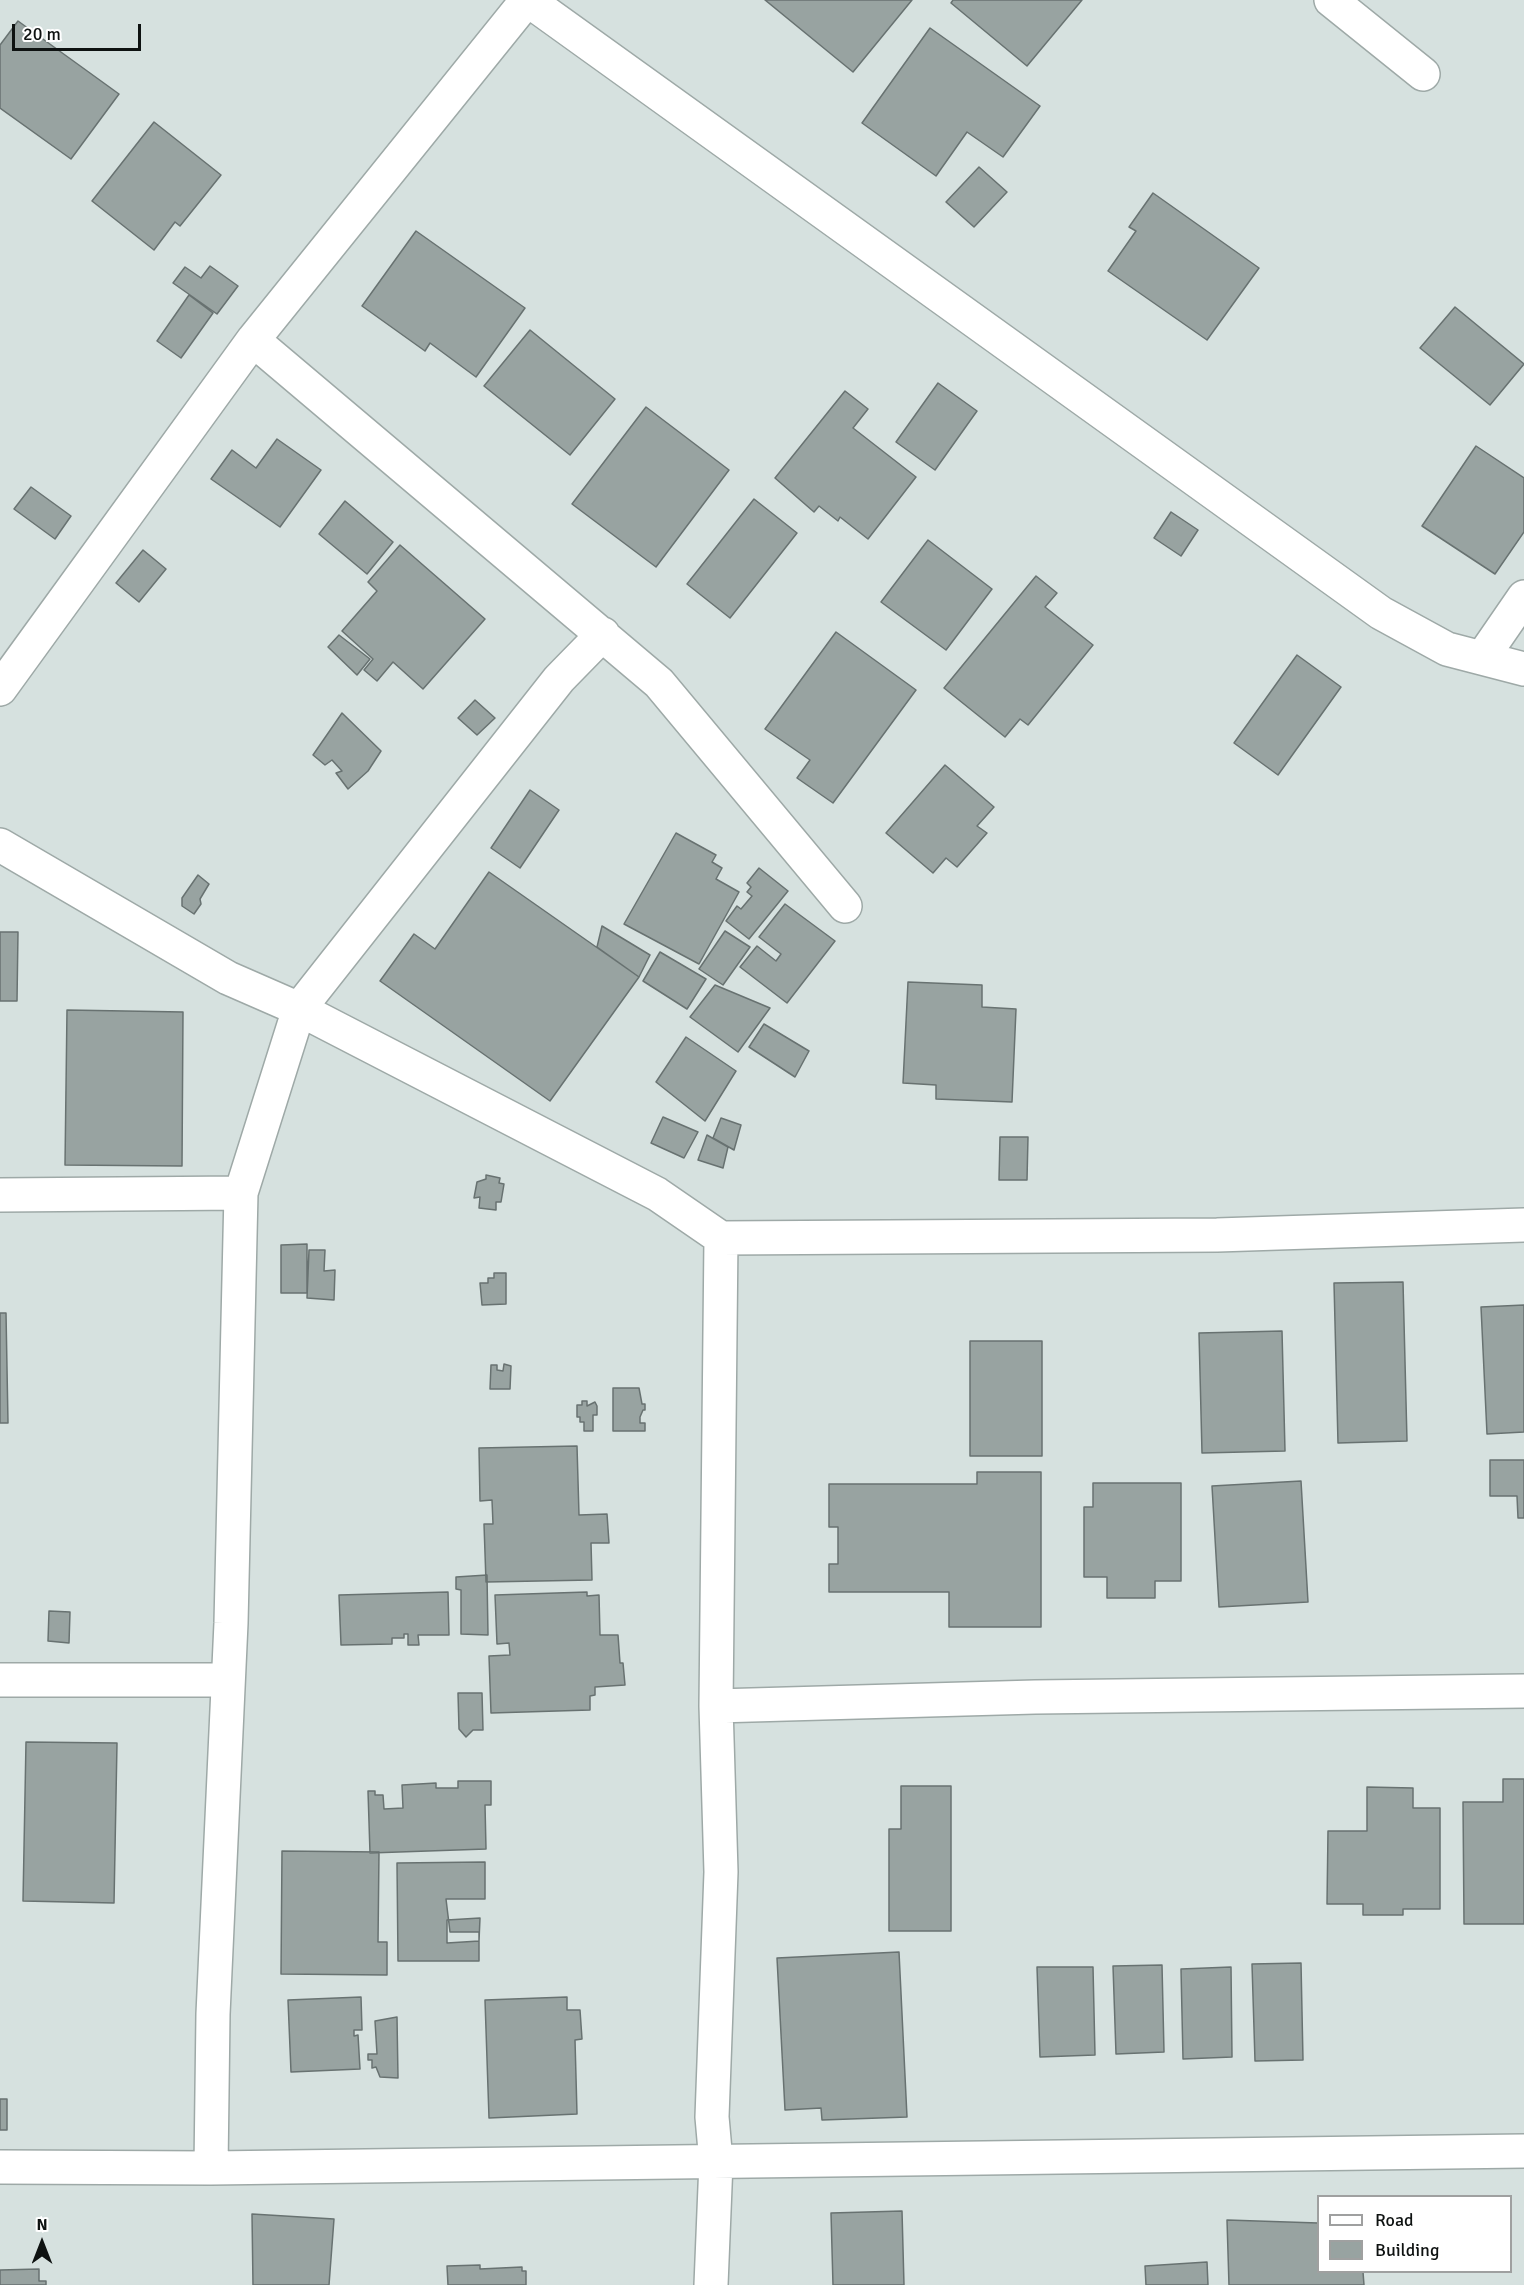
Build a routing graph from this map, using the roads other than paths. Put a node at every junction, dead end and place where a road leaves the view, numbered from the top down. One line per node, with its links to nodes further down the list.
1 (527, 0): 4 (street); 7 (street)
2 (1331, 0): 3 (street)
3 (1423, 74)
4 (254, 340): 6 (street); 9 (street)
5 (1524, 597): 7 (street)
6 (603, 634): 11 (street); 12 (street)
7 (1482, 658): 8 (street)
8 (1524, 669)
9 (0, 689)
10 (0, 845): 12 (street)
11 (845, 906)
12 (299, 1009): 13 (street); 16 (street)
13 (241, 1192): 14 (street); 18 (street)
14 (0, 1195)
15 (1524, 1225): 16 (street)
16 (721, 1238): 20 (street)
17 (0, 1680): 18 (street)
18 (228, 1680): 24 (street)
19 (1524, 1691): 20 (street)
20 (716, 1706): 22 (street)
21 (1524, 2151): 22 (street)
22 (716, 2162): 24 (street); 25 (street)
23 (0, 2167): 24 (street)
24 (211, 2168)
25 (711, 2285)

